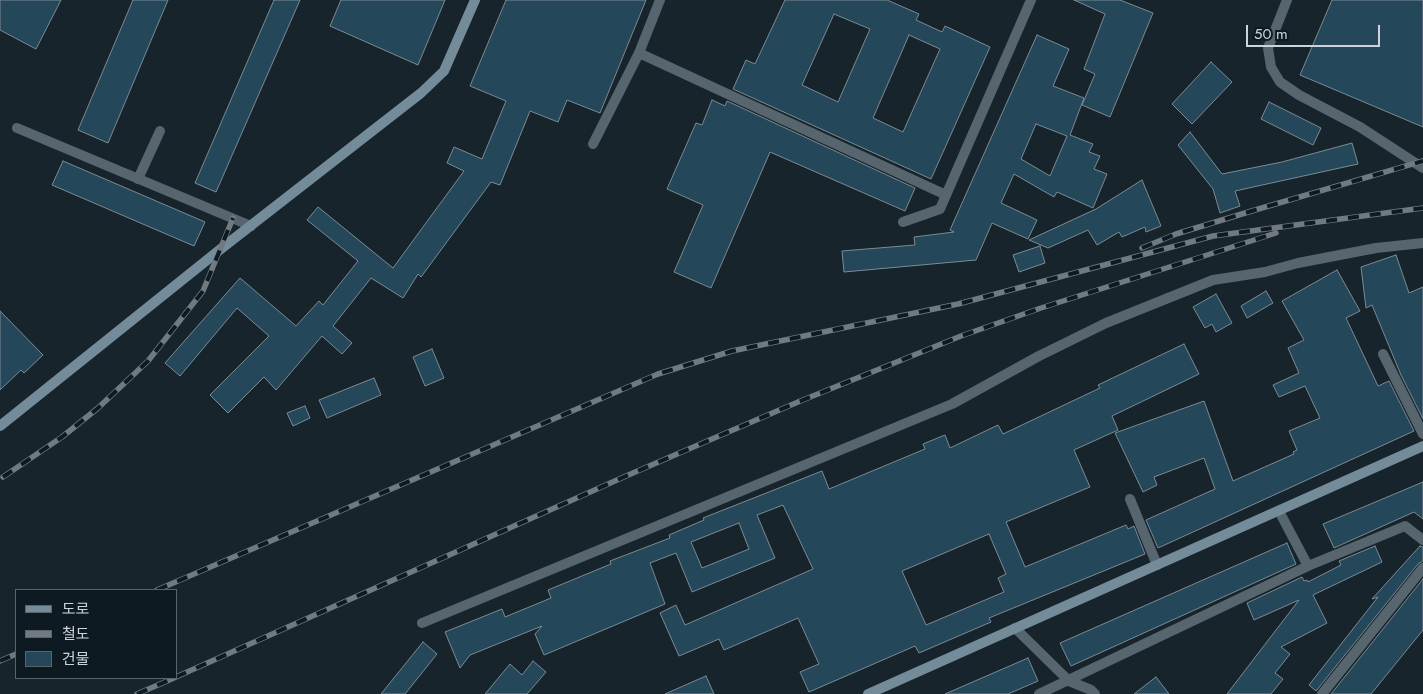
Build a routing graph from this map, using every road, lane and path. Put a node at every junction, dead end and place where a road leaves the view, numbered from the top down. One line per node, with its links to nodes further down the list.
1 (475, 0): 13 (street)
2 (660, 0): 5 (street)
3 (1031, 0): 11 (street)
4 (1287, 0): 9 (street)
5 (638, 53): 8 (street); 11 (street)
6 (17, 128): 10 (street)
7 (160, 131): 10 (street)
8 (592, 144)
9 (1423, 168)
10 (138, 179): 13 (street)
11 (946, 195): 12 (street)
12 (904, 222)
13 (251, 226): 16 (street)
14 (1423, 242): 25 (street)
15 (1383, 354): 17 (street)
16 (0, 426)
17 (1423, 434)
18 (1423, 446): 20 (street)
19 (1130, 499): 22 (street)
20 (1279, 511): 22 (street); 23 (street)
21 (1423, 540): 23 (street)
22 (1158, 565): 26 (street)
23 (1308, 566): 27 (street)
24 (1423, 568): 31 (street)
25 (422, 623)
26 (1015, 628): 27 (street); 28 (street)
27 (1070, 681): 29 (street); 30 (street)
28 (868, 694)
29 (1039, 694)
30 (1096, 694)
31 (1322, 694)

